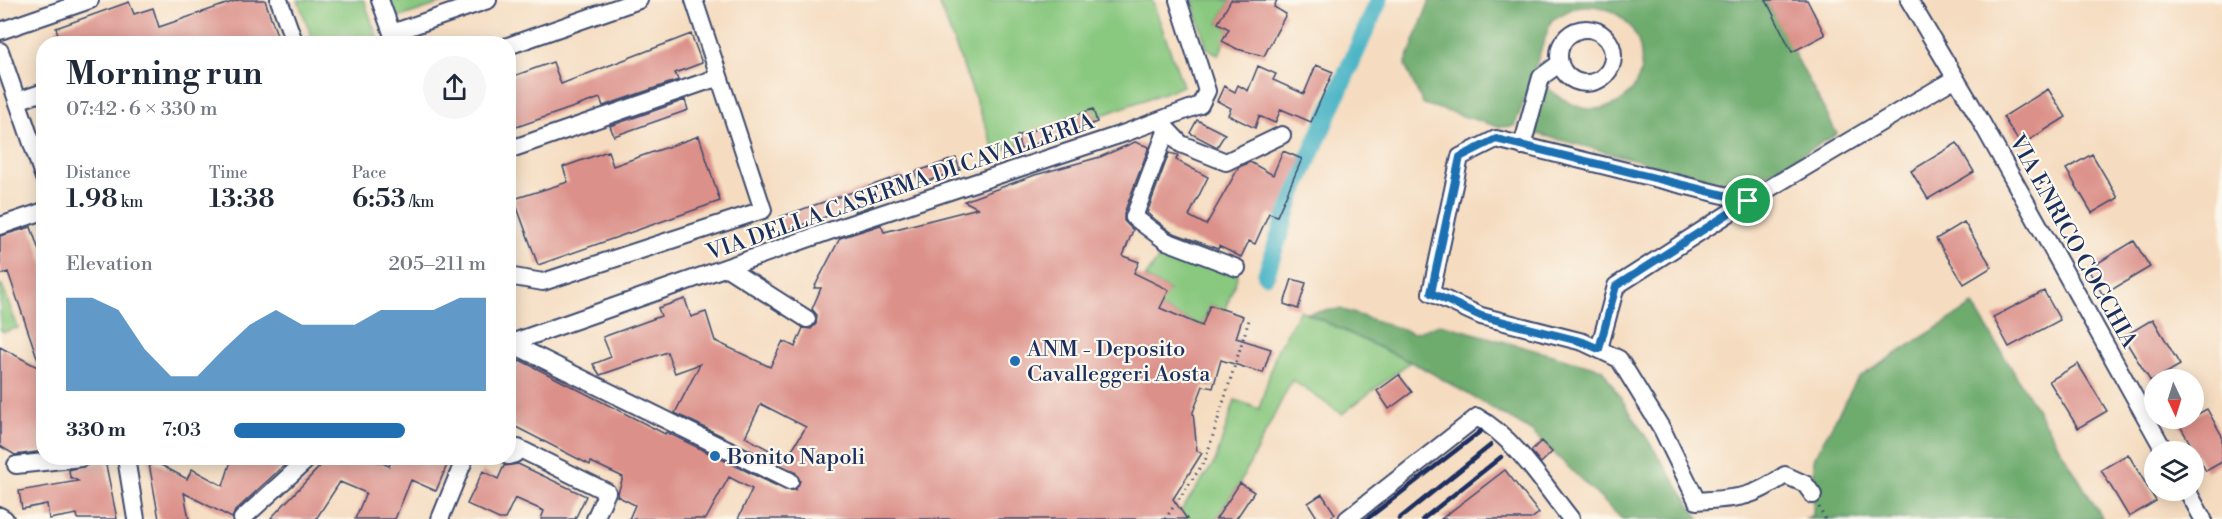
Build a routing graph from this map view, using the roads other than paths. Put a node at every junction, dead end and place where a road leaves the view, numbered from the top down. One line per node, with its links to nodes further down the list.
1 (90, 0): 9 (street)
2 (279, 0): 10 (street)
3 (380, 0): 4 (street)
4 (488, 0)
5 (639, 0): 11 (street)
6 (694, 0): 14 (street)
7 (1178, 0): 18 (street, VIA DELLA CASERMA DI CAVALLERIA)
8 (1909, 0): 15 (street, VIA ENRICO COCCHIA)
9 (0, 31)
10 (291, 36)
11 (516, 43)
12 (0, 51): 17 (street)
13 (1560, 63): 20 (street)
14 (719, 77): 21 (street); 28 (street)
15 (1954, 79): 23 (street); 33 (street, VIA ENRICO COCCHIA)
16 (36, 95): 17 (street)
17 (17, 101): 22 (street)
18 (1163, 125): 19 (street); 26 (street, VIA DELLA CASERMA DI CAVALLERIA); 27 (street)
19 (1282, 135)
20 (1522, 146): 23 (street); 32 (street)
21 (516, 147)
22 (36, 155)
23 (1748, 201): 32 (street)
24 (36, 214): 25 (street)
25 (0, 226)
26 (727, 268): 29 (street); 30 (street, VIA DELLA CASERMA DI CAVALLERIA)
27 (1237, 268)
28 (516, 277)
29 (807, 319)
30 (516, 341)
31 (516, 346): 40 (street)
32 (1599, 349): 41 (street)
33 (2159, 441)
34 (516, 452): 48 (street)
35 (36, 463): 36 (street)
36 (16, 465)
37 (127, 465): 45 (street)
38 (301, 465): 46 (street)
39 (462, 465): 47 (street)
40 (790, 481)
41 (1813, 495)
42 (2193, 501): 51 (street)
43 (0, 516): 44 (street)
44 (5, 519)
45 (136, 519)
46 (242, 519)
47 (440, 519)
48 (595, 519)
49 (1347, 519): 50 (street)
50 (1571, 519)
51 (2203, 519)

